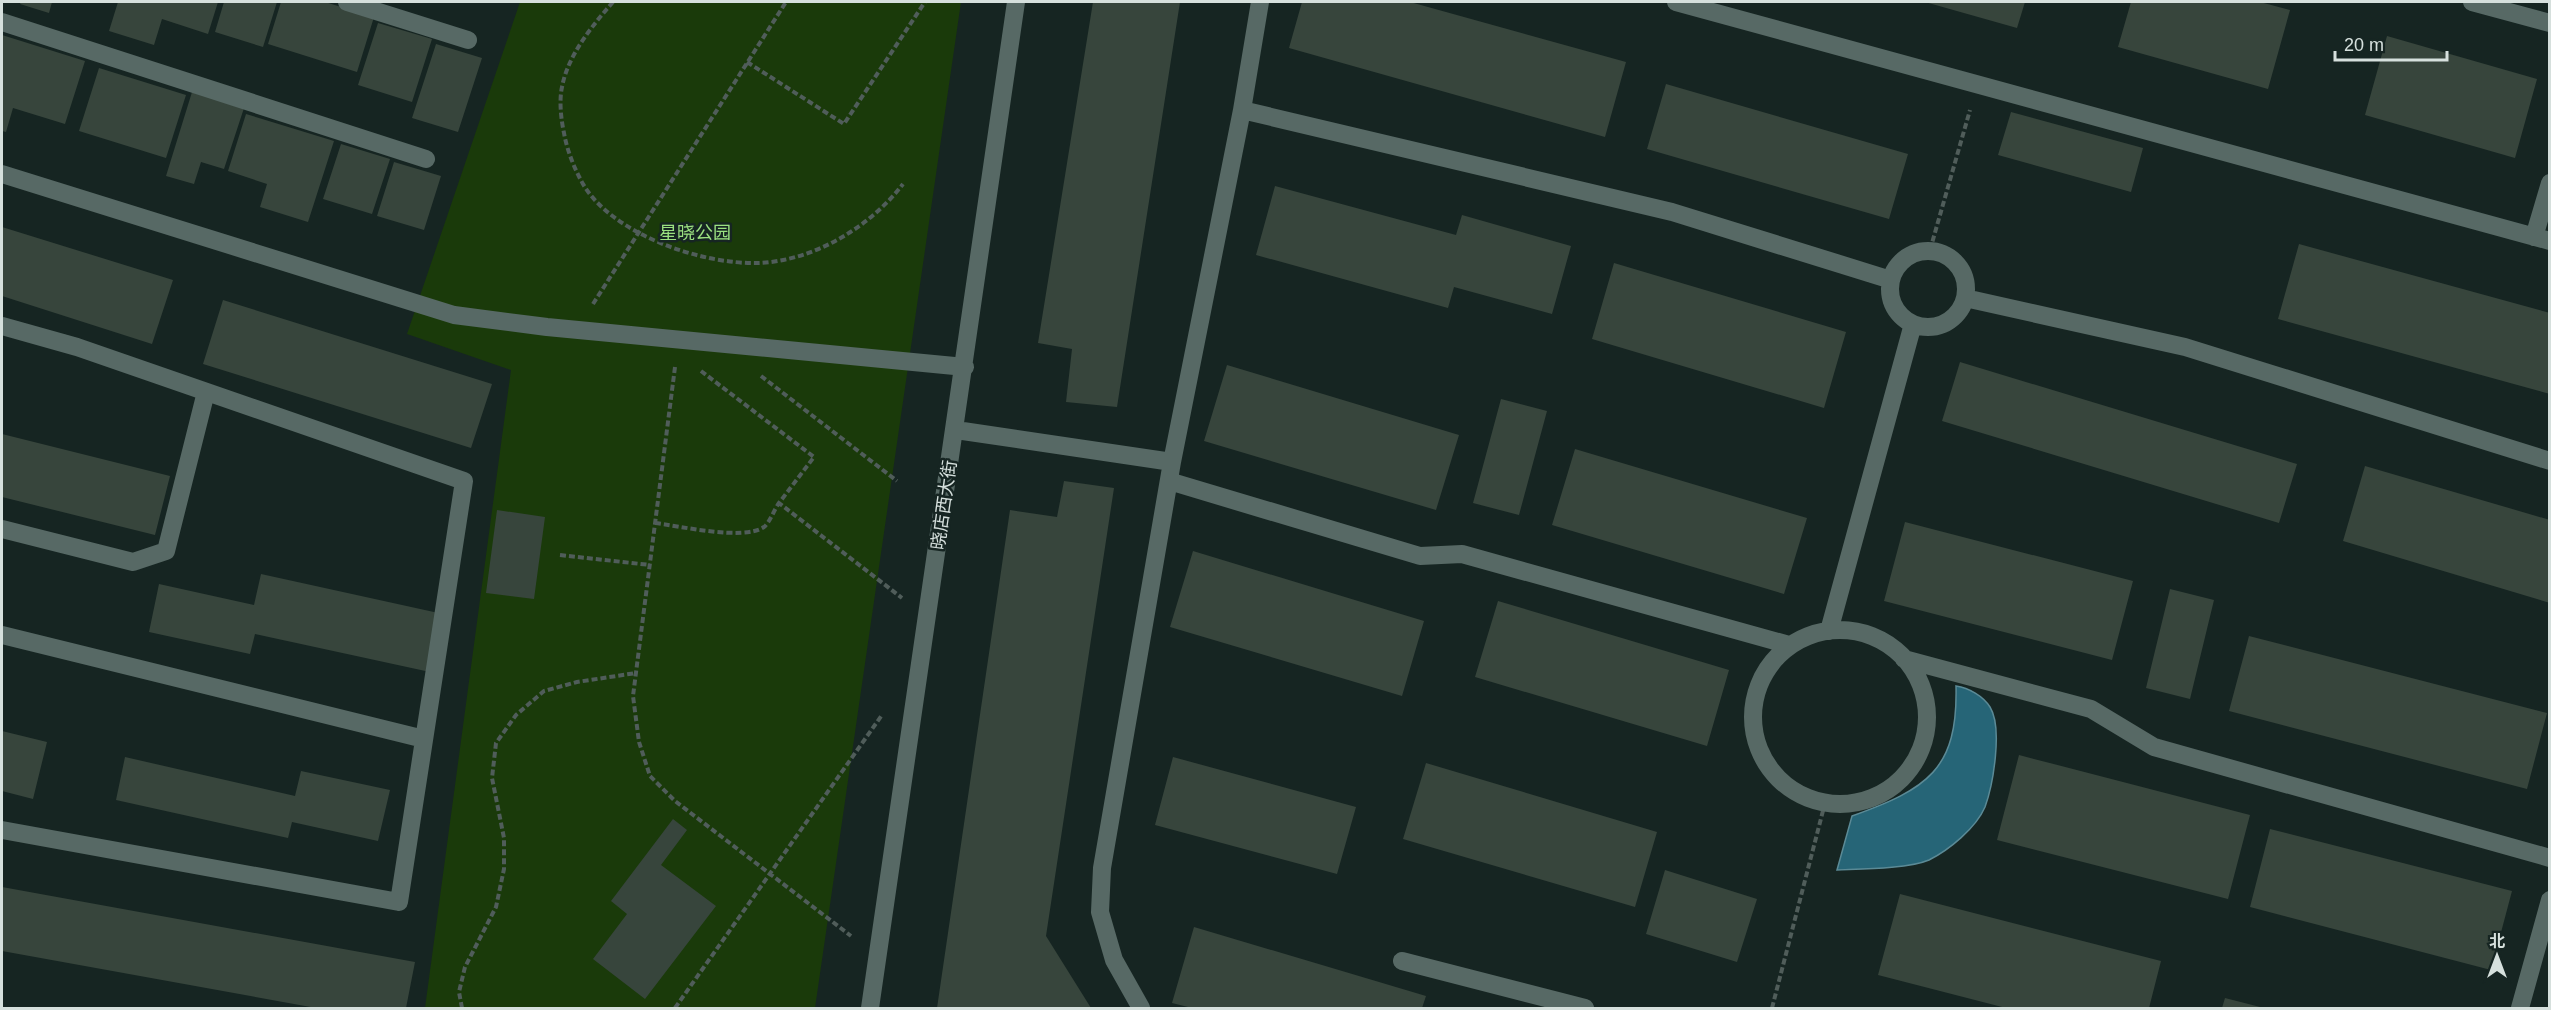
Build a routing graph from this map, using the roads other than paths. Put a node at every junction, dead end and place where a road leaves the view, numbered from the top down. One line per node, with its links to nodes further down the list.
1 (347, 2): 8 (street)
2 (1016, 2): 18 (street, 晓店西大街)
3 (1260, 2): 9 (street)
4 (1676, 2): 13 (street)
5 (2472, 2): 7 (street)
6 (2, 22): 10 (street)
7 (2550, 23)
8 (468, 40)
9 (1242, 110): 14 (street); 22 (street)
10 (426, 159)
11 (2, 174): 18 (street)
12 (2550, 183): 13 (street)
13 (2542, 239)
14 (1890, 280): 15 (street); 16 (street)
15 (1965, 298): 16 (street); 21 (street)
16 (1913, 324): 25 (street)
17 (2, 326): 19 (street)
18 (965, 367): 20 (street, 晓店西大街)
19 (206, 392): 24 (street); 29 (street)
20 (956, 430): 22 (street); 34 (street, 晓店西大街)
21 (2550, 461)
22 (1172, 462): 23 (street)
23 (1169, 481): 27 (street); 35 (street)
24 (2, 529)
25 (1829, 631): 27 (street); 28 (street)
26 (2, 635): 29 (street)
27 (1789, 645): 28 (street)
28 (1904, 659): 31 (street)
29 (424, 740): 30 (street)
30 (2, 830)
31 (2550, 858)
32 (2550, 900): 37 (street)
33 (1402, 961): 36 (street)
34 (870, 1008)
35 (1141, 1008)
36 (1585, 1008)
37 (2520, 1008)

